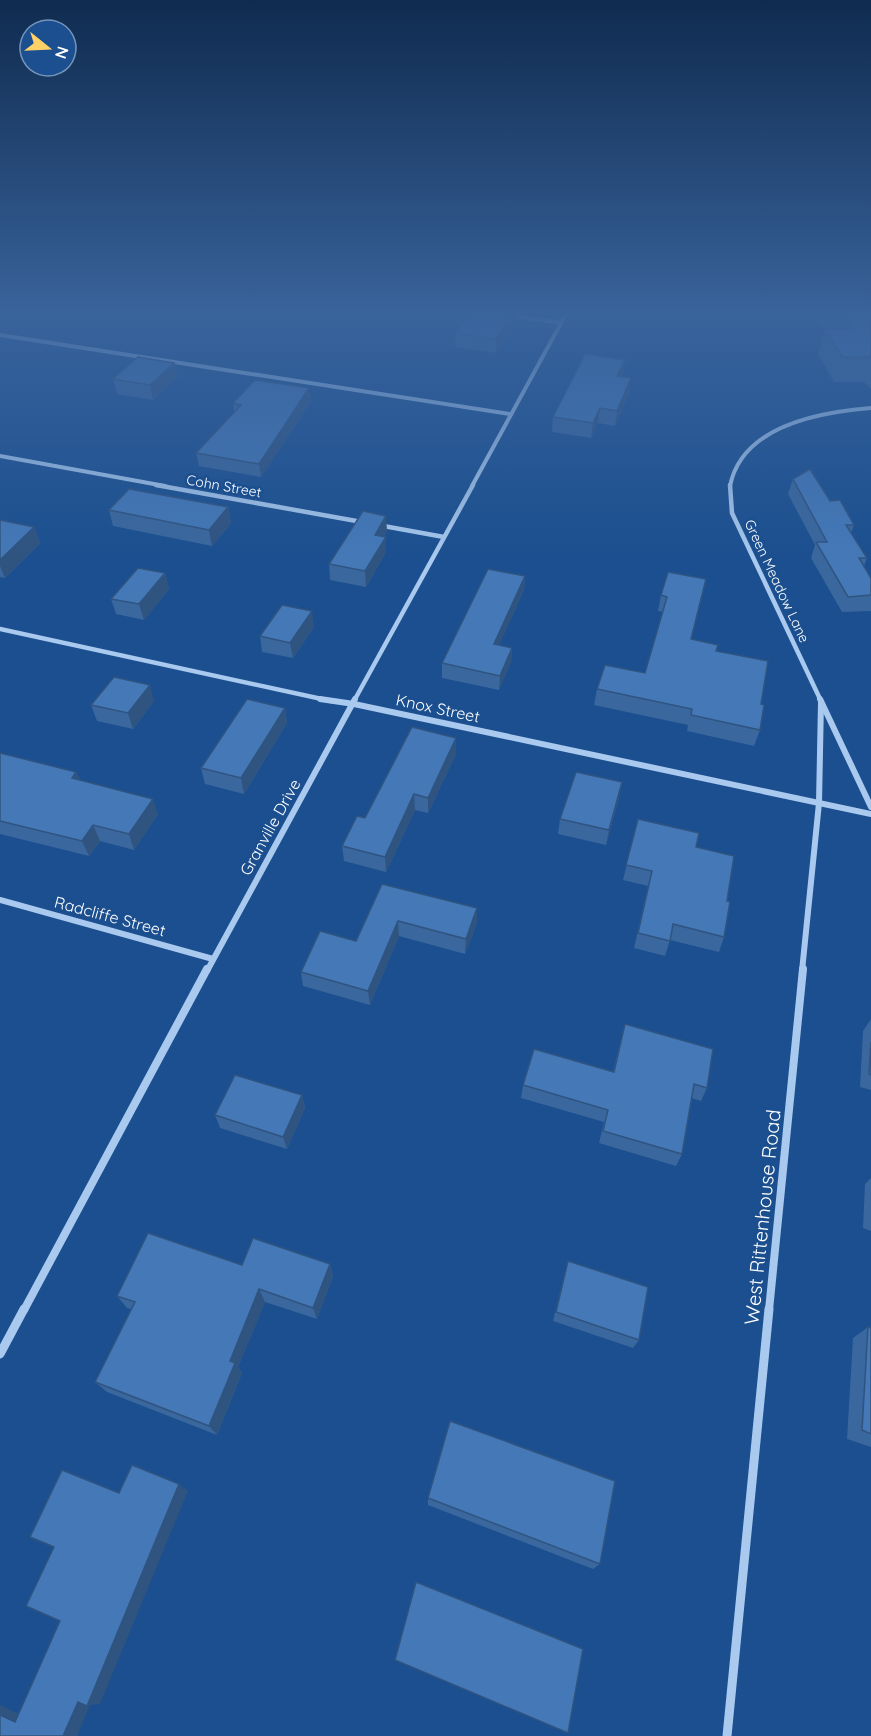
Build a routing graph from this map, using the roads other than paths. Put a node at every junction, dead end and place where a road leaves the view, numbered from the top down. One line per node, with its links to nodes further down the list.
1 (387, 395): 4 (street)
2 (521, 395): 4 (street, Granville Drive)
3 (871, 408): 8 (street, Green Meadow Lane)
4 (510, 414): 6 (street, Granville Drive)
5 (0, 456): 6 (street, Cohn Street)
6 (444, 537): 9 (street, Granville Drive)
7 (0, 629): 9 (street, Knox Street)
8 (821, 702): 10 (street, West Rittenhouse Road); 11 (street, Green Meadow Lane)
9 (354, 704): 10 (street, Knox Street); 14 (street, Granville Drive)
10 (819, 803): 12 (street, Knox Street); 16 (street, West Rittenhouse Road)
11 (871, 807)
12 (871, 814)
13 (0, 900): 14 (street, Radcliffe Street)
14 (213, 959): 15 (street, Granville Drive)
15 (0, 1354)
16 (727, 1736)

